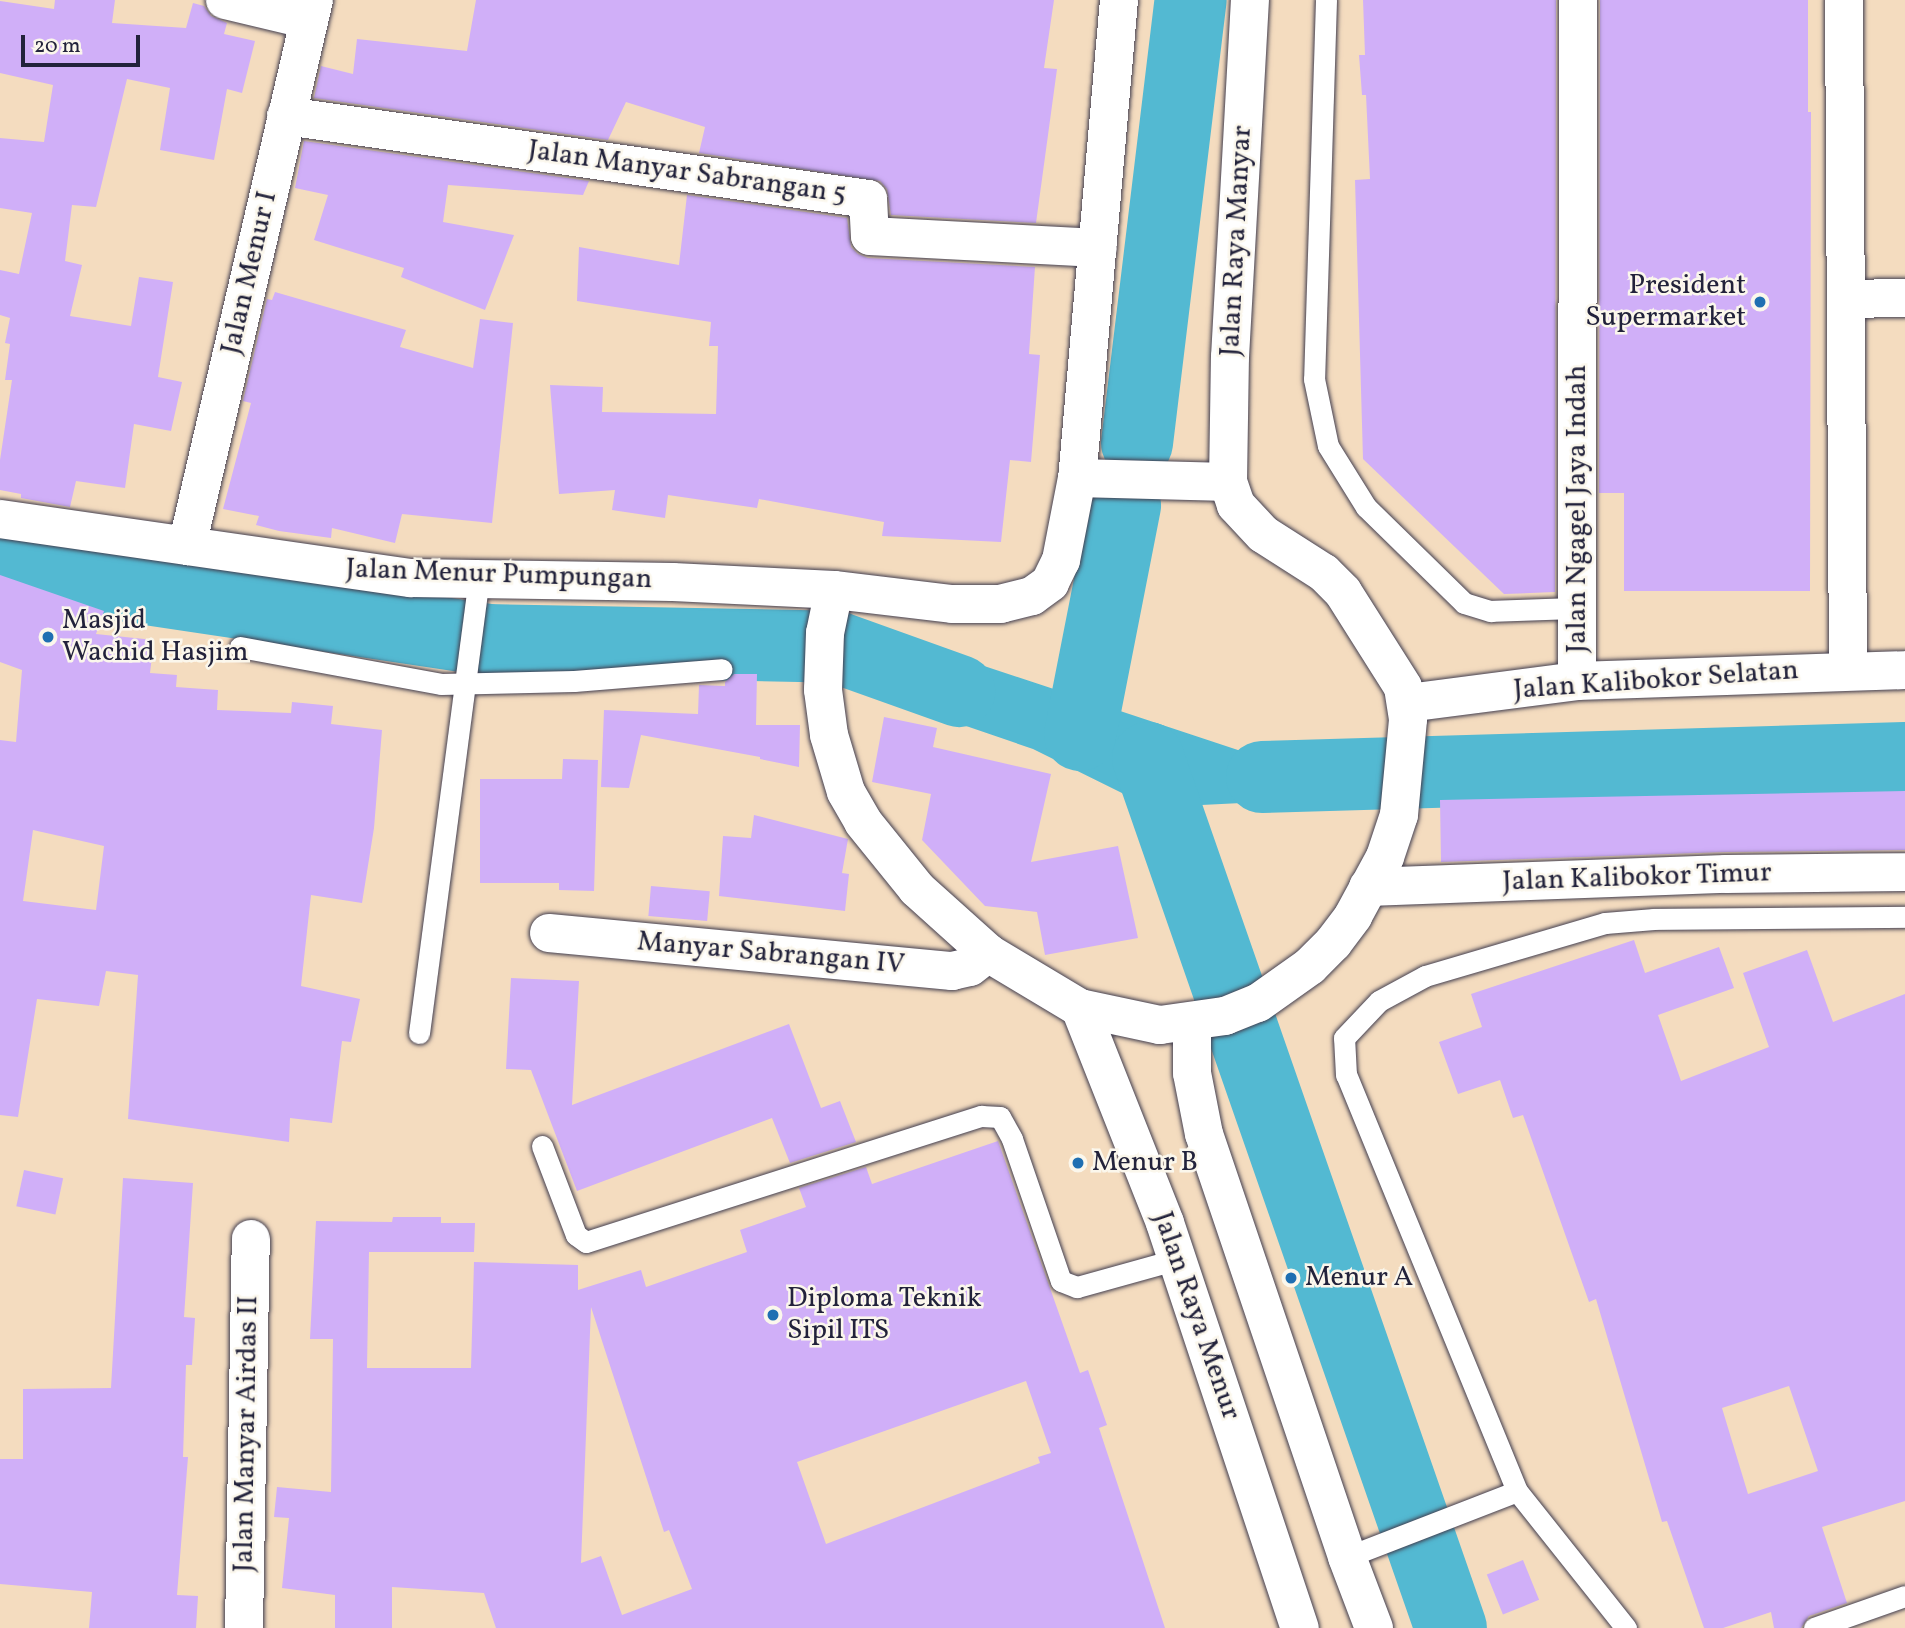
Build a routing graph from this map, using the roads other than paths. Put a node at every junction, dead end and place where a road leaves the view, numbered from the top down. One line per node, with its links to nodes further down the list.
1 (225, 0): 7 (street)
2 (1119, 0): 9 (street)
3 (1250, 0): 13 (street, Jalan Raya Manyar)
4 (1326, 0): 18 (lane)
5 (1578, 0): 18 (street, Jalan Ngagel Jaya Indah)
6 (1844, 0): 11 (street)
7 (312, 10): 8 (street, Jalan Menur I)
8 (286, 116): 9 (street, Jalan Manyar Sabrangan 5); 15 (street, Jalan Menur I)
9 (1098, 248): 12 (street)
10 (1905, 298): 11 (street)
11 (1846, 299): 21 (street)
12 (1077, 478): 13 (street); 16 (street)
13 (1228, 482): 25 (street)
14 (0, 519): 15 (street, Jalan Menur Pumpungan)
15 (187, 546): 17 (street, Jalan Menur Pumpungan)
16 (834, 590): 17 (street, Jalan Menur Pumpungan); 30 (street)
17 (475, 597): 24 (lane)
18 (1577, 608): 23 (street, Jalan Ngagel Jaya Indah)
19 (240, 647): 24 (lane)
20 (722, 669): 24 (lane)
21 (1849, 670): 22 (street, Jalan Kalibokor Selatan); 23 (street, Jalan Kalibokor Selatan)
22 (1905, 670)
23 (1577, 681): 25 (street, Jalan Kalibokor Selatan)
24 (463, 682): 33 (lane)
25 (1408, 711): 27 (street)
26 (1905, 872): 27 (street, Jalan Kalibokor Timur)
27 (1368, 887): 32 (street)
28 (1905, 917): 37 (lane)
29 (549, 933): 30 (street, Manyar Sabrangan IV)
30 (988, 953): 31 (street)
31 (1080, 1009): 32 (street); 36 (street, Jalan Raya Menur)
32 (1225, 1014): 38 (street)
33 (419, 1033)
34 (542, 1146): 36 (lane)
35 (251, 1239): 40 (street, Jalan Manyar Airdas II)
36 (1178, 1259): 41 (street, Jalan Raya Menur)
37 (1517, 1491): 38 (lane); 43 (lane)
38 (1347, 1557): 42 (street)
39 (1905, 1596): 44 (lane)
40 (244, 1628)
41 (1300, 1628)
42 (1374, 1628)
43 (1626, 1628)
44 (1814, 1628)

